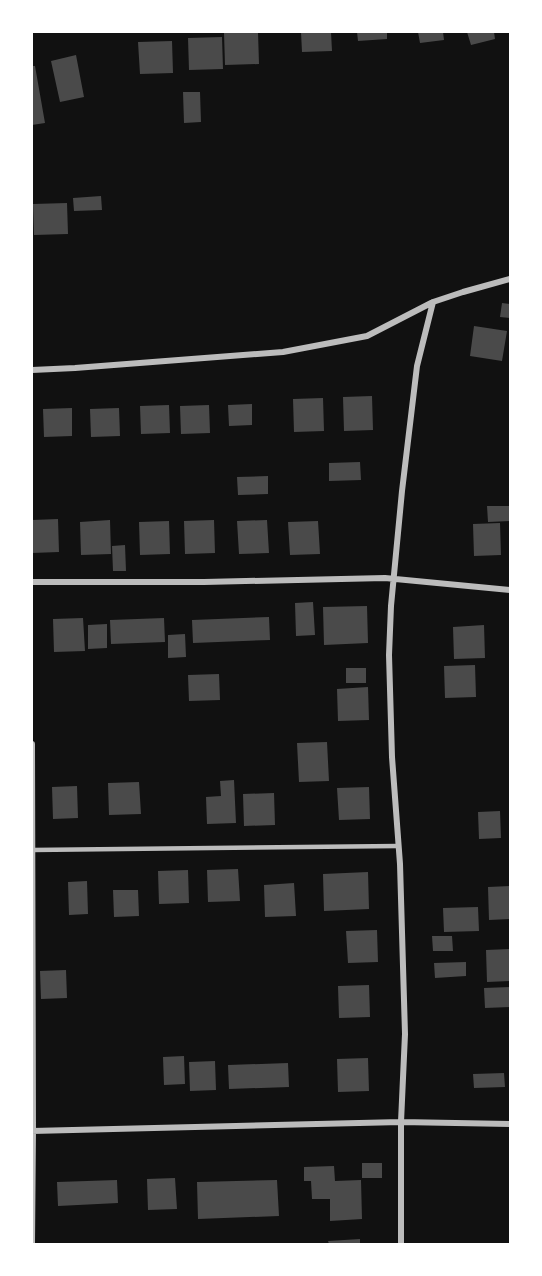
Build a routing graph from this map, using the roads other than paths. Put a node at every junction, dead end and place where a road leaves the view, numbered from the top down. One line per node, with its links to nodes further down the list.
1 (510, 279): 2 (street)
2 (434, 302): 3 (street); 4 (street)
3 (32, 370)
4 (394, 579): 5 (street); 6 (street); 8 (street)
5 (32, 582)
6 (510, 590)
7 (32, 744): 9 (street)
8 (398, 846): 9 (lane); 10 (street)
9 (32, 850): 12 (street)
10 (401, 1122): 11 (street); 12 (street); 14 (street)
11 (510, 1124)
12 (32, 1131): 13 (street)
13 (32, 1243)
14 (401, 1245)

